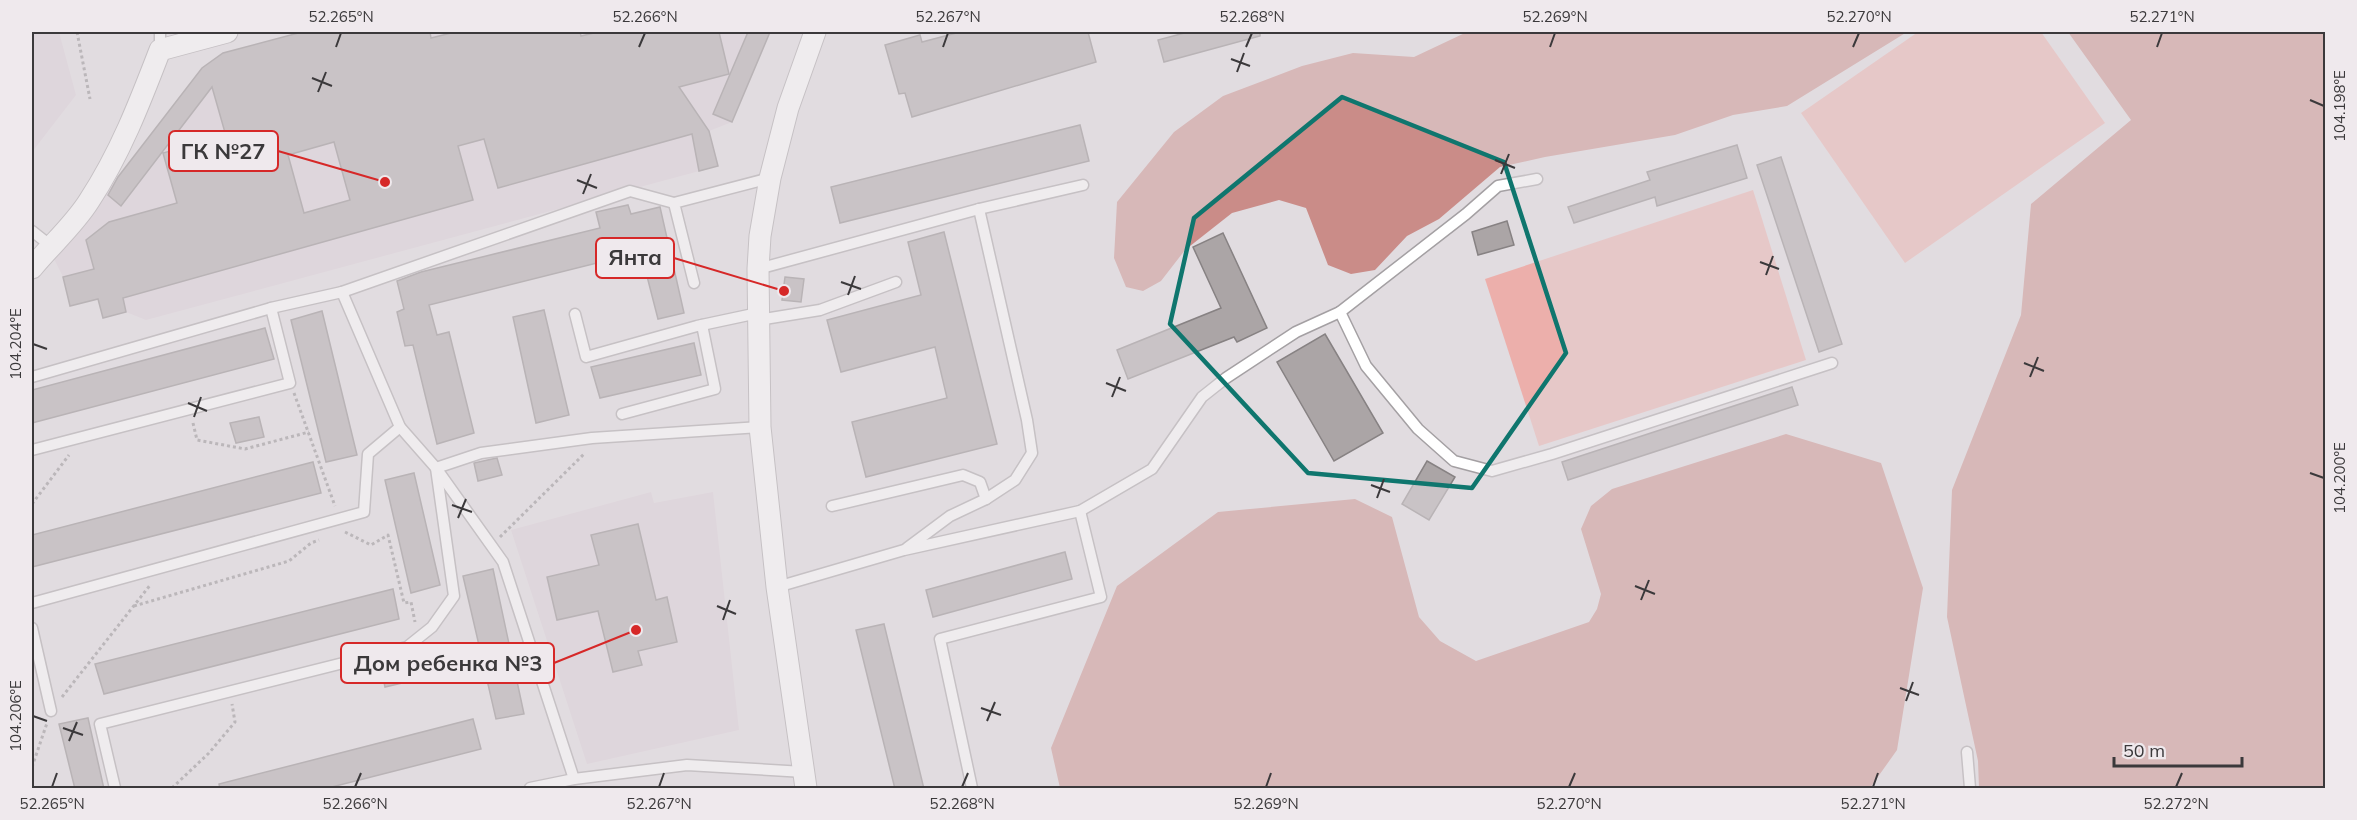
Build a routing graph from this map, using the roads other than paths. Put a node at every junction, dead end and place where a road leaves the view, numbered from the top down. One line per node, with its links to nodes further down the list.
1 (227, 32): 3 (street)
2 (815, 32): 4 (street)
3 (160, 41): 10 (street)
4 (771, 178): 7 (lane); 12 (street)
5 (1537, 178): 17 (lane)
6 (1083, 185): 8 (lane)
7 (674, 203): 14 (lane); 15 (lane)
8 (979, 209): 12 (lane); 28 (lane)
9 (32, 231): 10 (lane)
10 (51, 246): 11 (street)
11 (32, 268)
12 (758, 269): 19 (street)
13 (896, 282): 19 (lane)
14 (694, 283)
15 (342, 292): 16 (lane); 24 (lane)
16 (271, 308): 22 (lane); 26 (lane)
17 (1340, 312): 21 (lane); 30 (lane)
18 (575, 314): 20 (lane)
19 (758, 317): 20 (lane); 25 (street)
20 (702, 325): 23 (lane)
21 (1832, 363)
22 (32, 377)
23 (622, 414)
24 (400, 427): 27 (lane); 33 (lane)
25 (760, 427): 27 (lane); 32 (street)
26 (32, 450)
27 (436, 468): 37 (lane); 39 (lane)
28 (986, 499): 29 (lane); 31 (lane)
29 (832, 506)
30 (1080, 512): 31 (lane); 41 (lane)
31 (904, 550): 32 (lane)
32 (777, 587): 38 (street)
33 (32, 603)
34 (32, 628): 35 (lane)
35 (51, 711)
36 (1967, 752): 42 (lane)
37 (574, 779): 38 (lane); 40 (lane)
38 (805, 780)
39 (116, 789)
40 (530, 789)
41 (972, 789)
42 (1970, 789)

